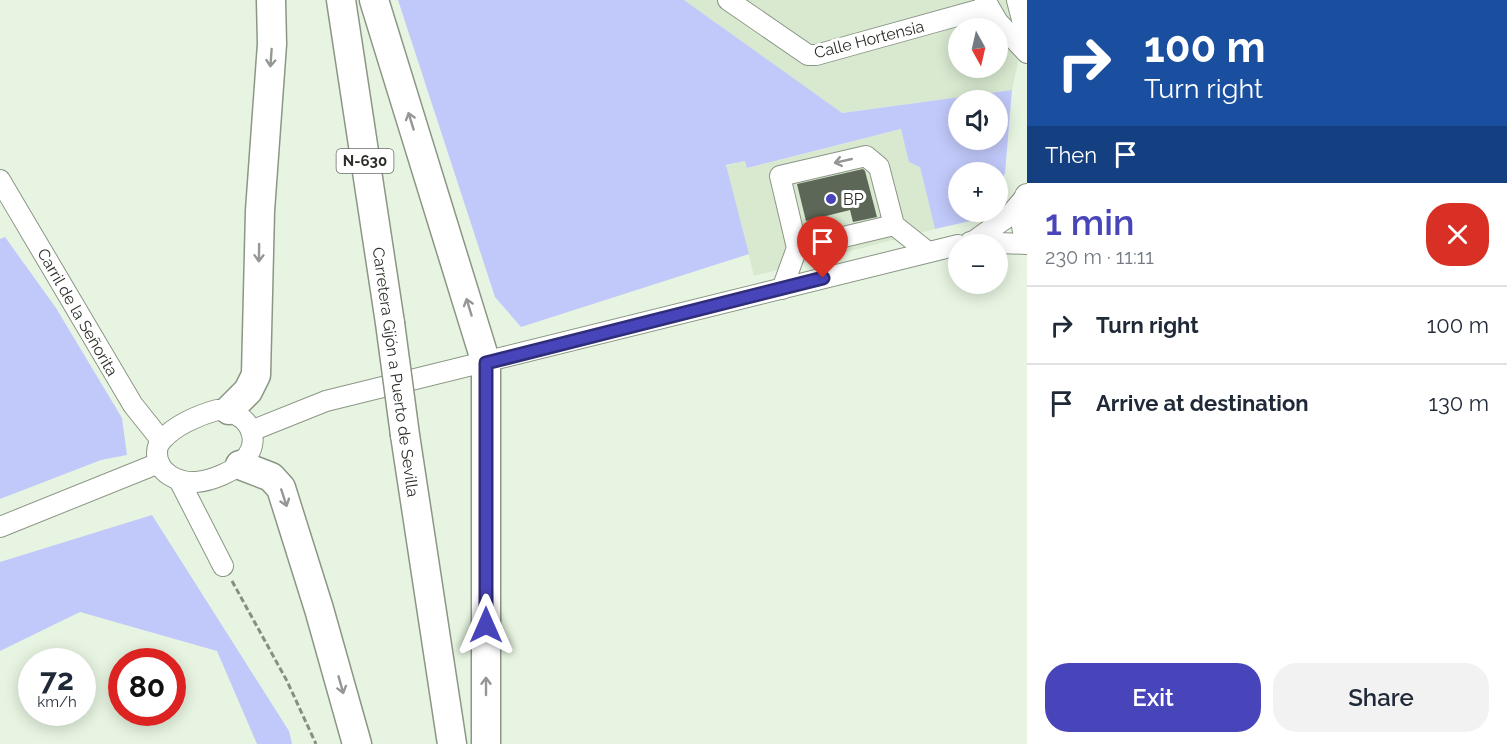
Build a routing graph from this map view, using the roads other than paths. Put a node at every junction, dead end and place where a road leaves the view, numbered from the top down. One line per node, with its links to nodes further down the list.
1 (271, 0): 21 (highway, one-way to 21)
2 (341, 0): 30 (highway, Carretera Gijón a Puerto de Sevilla / N-630, bridge)
3 (374, 0): 20 (highway, one-way to 3)
4 (728, 0): 6 (street, Calle Hortensia)
5 (1019, 0): 7 (main road)
6 (987, 4): 8 (street)
7 (1027, 31)
8 (1027, 53)
9 (0, 180): 23 (street, Carril de la Señorita)
10 (1027, 196): 12 (street); 13 (main road)
11 (894, 225): 17 (street); 17 (street, one-way to 17); 18 (street)
12 (979, 234)
13 (1027, 237)
14 (1008, 244): 15 (street)
15 (1027, 244)
16 (948, 247): 18 (street)
17 (797, 248): 19 (street)
18 (928, 252): 19 (street)
19 (782, 289): 20 (street)
20 (486, 363): 22 (street); 31 (highway, one-way to 20)
21 (228, 410): 22 (street); 23 (street)
22 (251, 430): 25 (street)
23 (161, 440): 24 (street)
24 (159, 463): 26 (street); 27 (street)
25 (240, 465): 26 (street); 29 (highway, one-way to 29)
26 (179, 480): 28 (street)
27 (0, 527)
28 (224, 566)
29 (357, 744)
30 (452, 744)
31 (486, 744)

